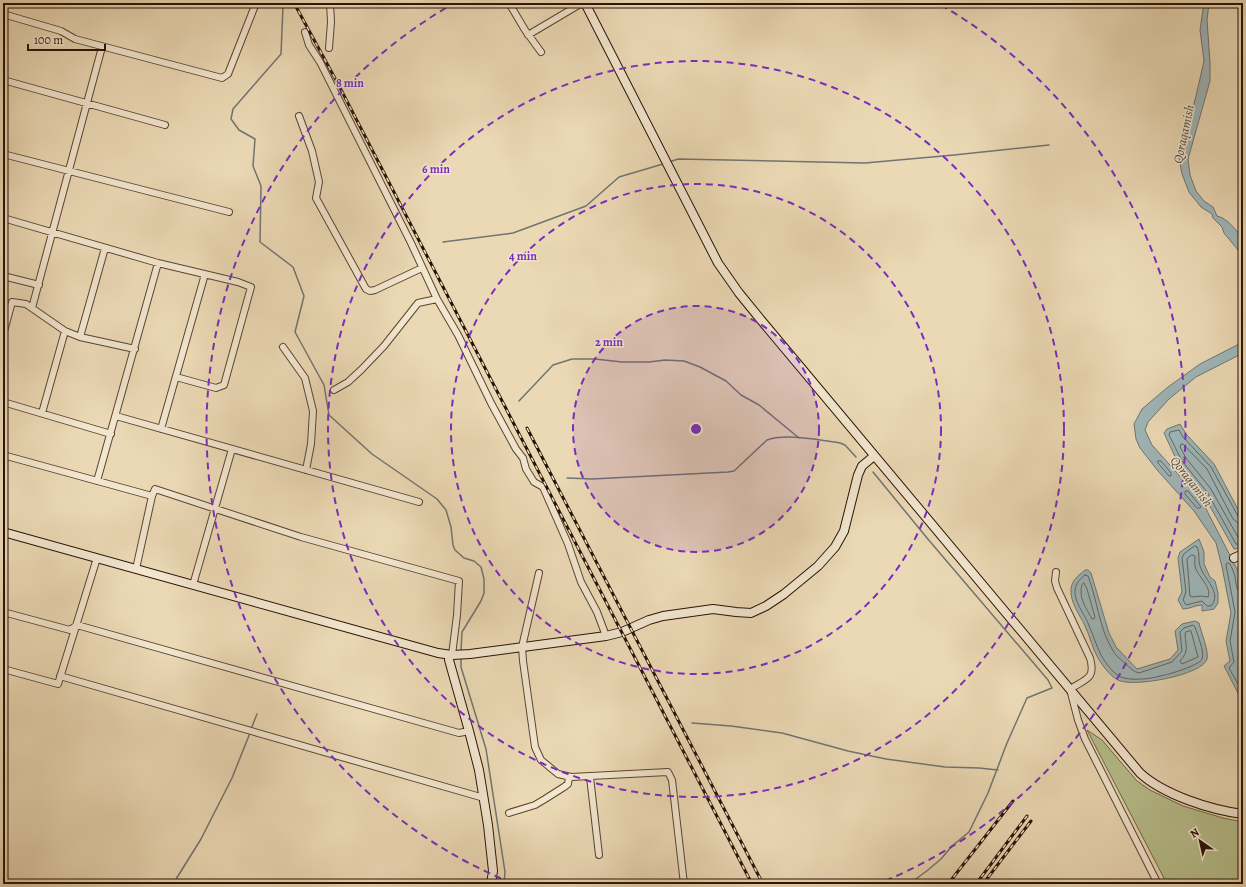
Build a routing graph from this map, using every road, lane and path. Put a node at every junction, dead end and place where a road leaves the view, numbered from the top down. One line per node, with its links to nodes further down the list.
1 (256, 3): 8 (street)
2 (330, 3): 9 (street)
3 (509, 3): 7 (street)
4 (584, 3): 7 (street); 40 (main road)
5 (3, 14): 8 (street)
6 (305, 32): 22 (street)
7 (528, 35): 10 (street)
8 (102, 47): 12 (street)
9 (329, 48)
10 (541, 52)
11 (3, 80): 12 (street)
12 (87, 104): 14 (street); 16 (street)
13 (299, 116): 22 (street)
14 (165, 125)
15 (3, 154): 16 (street)
16 (70, 171): 17 (street); 19 (street)
17 (229, 212)
18 (3, 218): 19 (street)
19 (52, 232): 20 (street); 25 (street)
20 (105, 248): 21 (street); 30 (street)
21 (158, 263): 23 (street); 32 (street)
22 (422, 268): 26 (street)
23 (205, 274): 33 (street); 33 (street)
24 (3, 276): 25 (street)
25 (39, 285): 27 (street)
26 (437, 299): 34 (street); 60 (street)
27 (32, 308): 28 (street); 29 (street)
28 (65, 331): 30 (street); 36 (street)
29 (3, 335)
30 (80, 336): 32 (street)
31 (283, 347): 45 (street)
32 (135, 349): 37 (street)
33 (176, 377): 38 (street)
34 (334, 390)
35 (3, 402): 36 (street)
36 (42, 413): 39 (street)
37 (116, 416): 38 (street); 39 (street)
38 (161, 429): 41 (street)
39 (110, 434): 46 (street)
40 (866, 445): 43 (main road); 44 (main road)
41 (232, 449): 45 (street); 49 (street)
42 (3, 455): 46 (street)
43 (874, 456): 44 (main road); 65 (main road)
44 (862, 466): 60 (main road)
45 (306, 470): 48 (street)
46 (97, 481): 47 (street)
47 (152, 496): 49 (street); 54 (street)
48 (419, 502)
49 (214, 508): 57 (street); 62 (street)
50 (3, 532): 52 (main road)
51 (1243, 554): 53 (main road)
52 (97, 558): 54 (main road); 59 (street)
53 (1234, 558)
54 (136, 569): 57 (main road)
55 (1056, 572): 65 (street)
56 (539, 573): 61 (street)
57 (193, 585): 62 (main road)
58 (3, 612): 59 (street)
59 (77, 624): 64 (street); 66 (street)
60 (606, 636): 61 (main road)
61 (522, 647): 62 (main road); 67 (street)
62 (450, 655): 66 (main road)
63 (3, 669): 64 (street)
64 (60, 676): 69 (street)
65 (1070, 689): 71 (main road); 75 (street)
66 (469, 731): 69 (main road)
67 (569, 777): 68 (street); 70 (street)
68 (590, 777): 72 (street); 74 (street)
69 (484, 798): 73 (main road)
70 (509, 814)
71 (1243, 814)
72 (599, 856)
73 (491, 884)
74 (684, 884)
75 (1158, 884)

